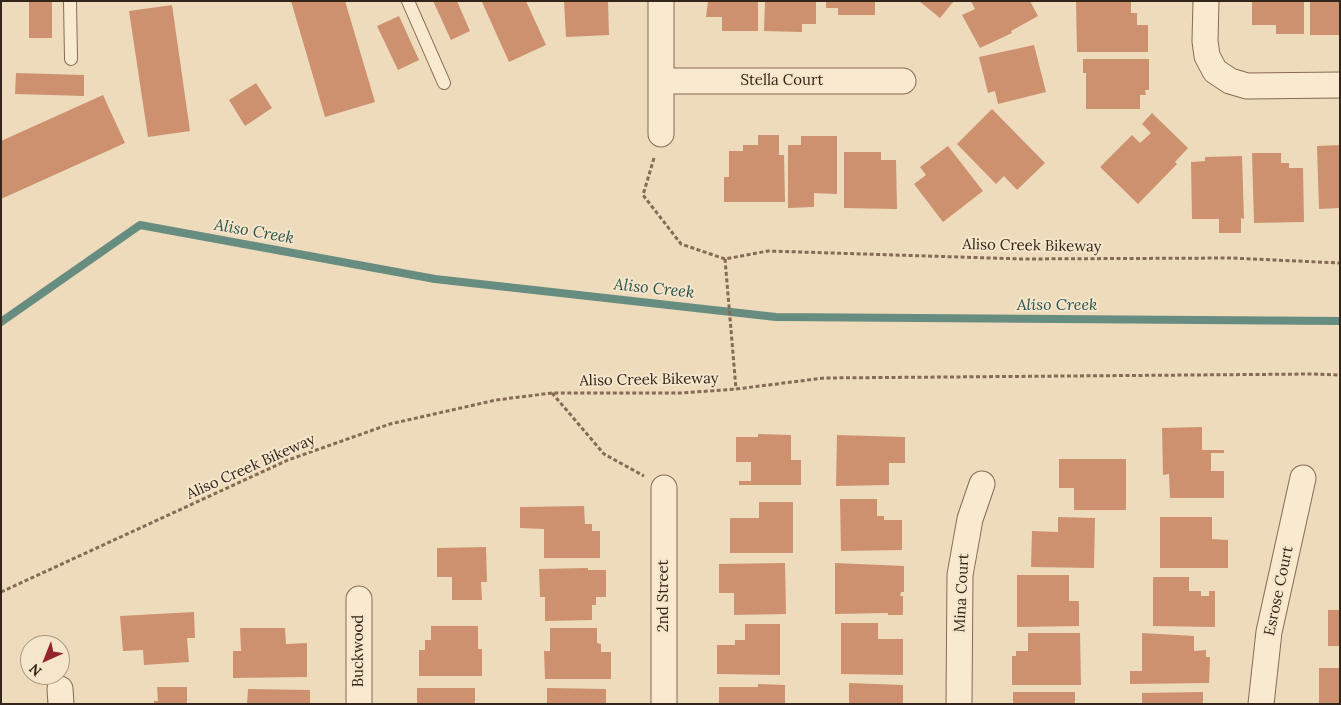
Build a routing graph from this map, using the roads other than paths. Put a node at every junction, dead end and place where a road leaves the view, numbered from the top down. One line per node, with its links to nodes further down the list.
1 (70, 1): 5 (lane)
2 (408, 1): 8 (lane)
3 (661, 1): 6 (street)
4 (1206, 1): 9 (street)
5 (71, 59)
6 (661, 81): 7 (street, Stella Court); 10 (street)
7 (903, 81)
8 (444, 83)
9 (1340, 85)
10 (662, 134)
11 (1303, 478): 18 (street, Esrose Court)
12 (982, 484): 17 (street, Mina Court)
13 (664, 488): 16 (street, 2nd Street)
14 (359, 599): 15 (street, Buckwood)
15 (359, 704)
16 (664, 704)
17 (959, 704)
18 (1261, 704)

